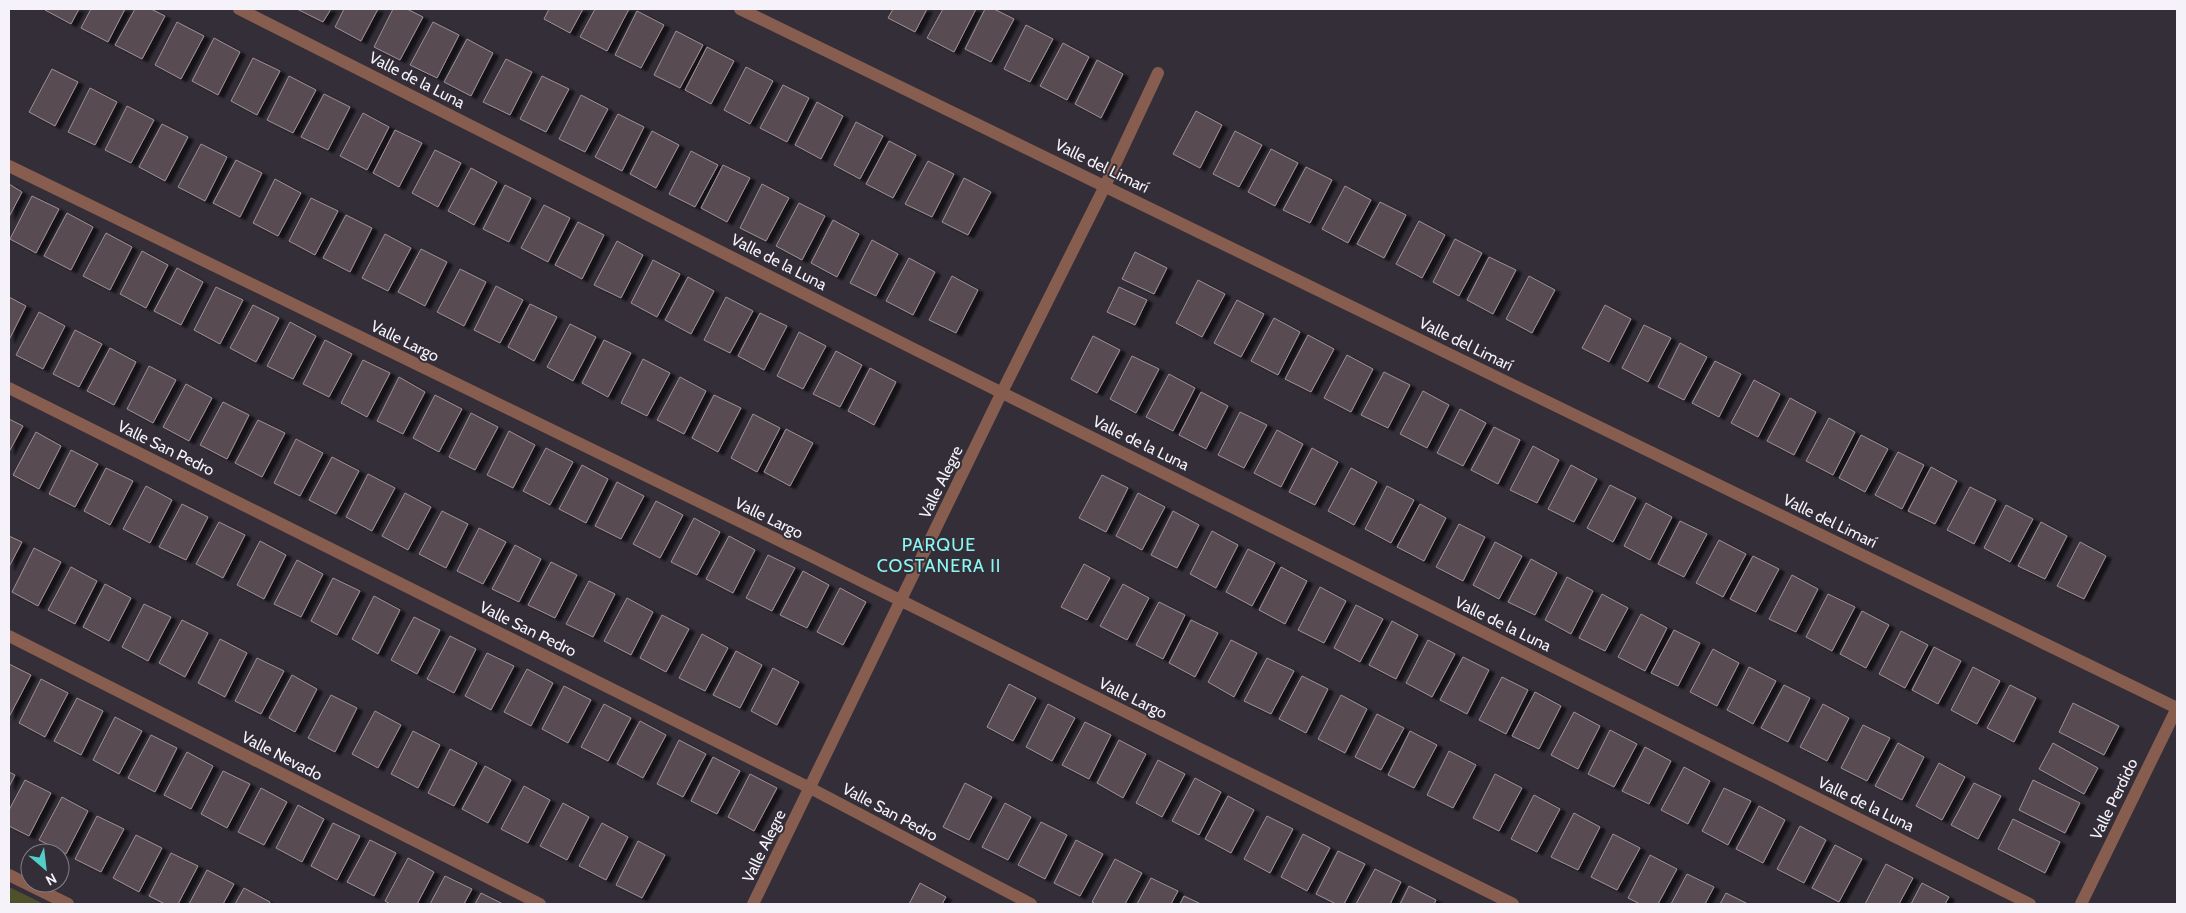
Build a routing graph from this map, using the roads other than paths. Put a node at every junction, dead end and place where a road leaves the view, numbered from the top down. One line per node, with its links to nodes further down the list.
1 (239, 9): 7 (street, Valle de la Luna)
2 (740, 9): 5 (street, Valle del Limarí)
3 (1158, 74): 5 (street, Valle Alegre)
4 (9, 166): 8 (street, Valle Largo)
5 (1105, 186): 7 (street, Valle Alegre); 10 (street, Valle del Limarí)
6 (9, 388): 11 (street, Valle San Pedro)
7 (1002, 392): 8 (street, Valle Alegre); 18 (street, Valle de la Luna)
8 (901, 601): 11 (street, Valle Alegre); 17 (street, Valle Largo)
9 (9, 636): 14 (street, Valle Nevado)
10 (2177, 708): 19 (street, Valle Perdido)
11 (810, 788): 15 (street, Valle Alegre); 16 (street, Valle San Pedro)
12 (9, 875): 13 (street)
13 (68, 904)
14 (540, 904)
15 (753, 904)
16 (1031, 904)
17 (1513, 904)
18 (2030, 904)
19 (2081, 904)

